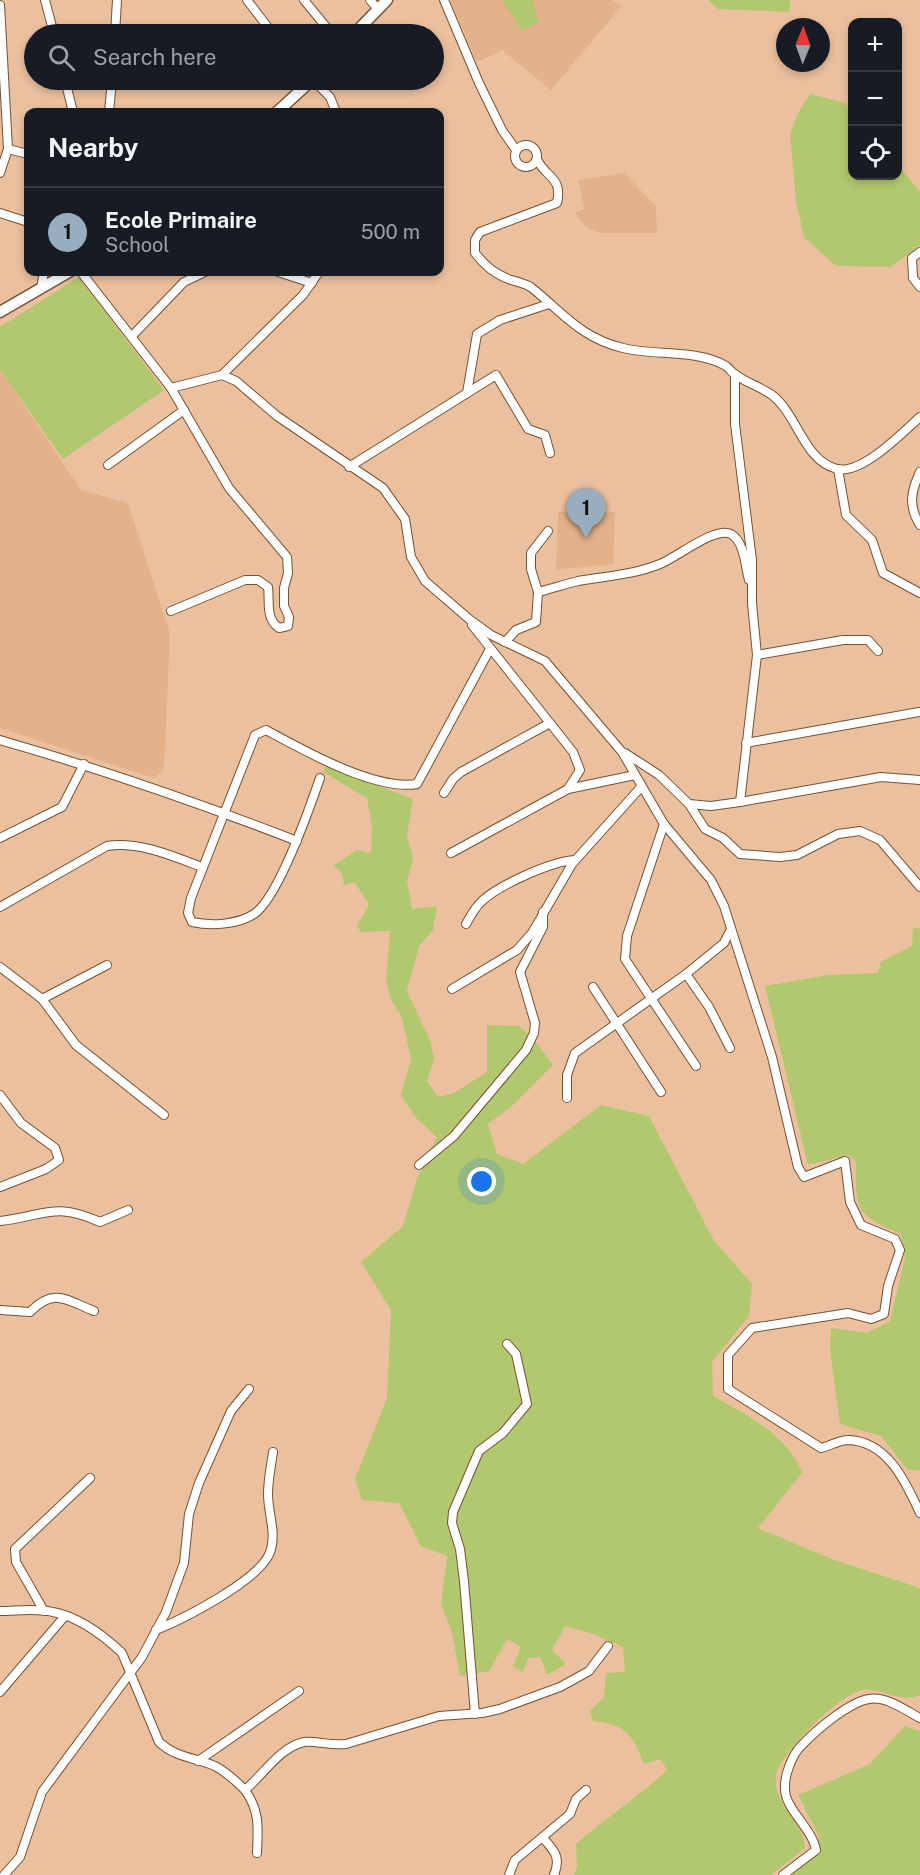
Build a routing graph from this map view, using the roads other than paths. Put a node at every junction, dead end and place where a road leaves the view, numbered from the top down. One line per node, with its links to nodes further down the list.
1 (45, 0): 10 (street)
2 (117, 0): 11 (street)
3 (247, 0): 12 (street)
4 (304, 0): 13 (street)
5 (370, 0): 9 (street)
6 (387, 0): 9 (main road)
7 (444, 0): 25 (street)
8 (0, 5): 16 (street)
9 (378, 9): 14 (main road)
10 (51, 24)
11 (116, 24)
12 (265, 24)
13 (324, 24)
14 (364, 24)
15 (0, 54): 16 (street)
16 (2, 73): 26 (street)
17 (68, 90): 21 (street)
18 (110, 90): 22 (street)
19 (301, 90): 23 (main road)
20 (323, 90): 24 (street)
21 (73, 108)
22 (109, 108)
23 (281, 108)
24 (334, 108)
25 (517, 146): 28 (street); 28 (street)
26 (8, 149): 27 (street); 29 (street)
27 (24, 153)
28 (537, 164): 42 (street)
29 (0, 173)
30 (0, 213): 31 (street)
31 (24, 221)
32 (920, 252): 40 (street)
33 (43, 276): 41 (street)
34 (62, 276): 41 (main road)
35 (84, 276): 44 (street)
36 (197, 276): 44 (street)
37 (290, 276): 39 (street)
38 (316, 276): 39 (street)
39 (312, 283): 46 (street)
40 (920, 287)
41 (41, 288): 43 (main road)
42 (549, 304): 45 (street); 48 (street)
43 (0, 312)
44 (132, 336): 47 (street)
45 (735, 374): 54 (street); 60 (street)
46 (222, 375): 47 (street); 53 (street)
47 (171, 388): 49 (street)
48 (467, 393): 51 (street); 53 (street)
49 (184, 410): 52 (street); 61 (street)
50 (920, 417): 54 (street)
51 (550, 453)
52 (108, 465)
53 (349, 467): 62 (street)
54 (838, 469): 59 (street)
55 (920, 472): 56 (street)
56 (920, 525)
57 (548, 531): 58 (street)
58 (538, 592): 60 (street); 63 (street)
59 (920, 593)
60 (752, 596): 66 (street)
61 (171, 611)
62 (469, 620): 63 (street); 64 (street)
63 (505, 642): 71 (street)
64 (490, 650): 68 (street); 81 (street)
65 (878, 651): 66 (street)
66 (757, 655): 70 (street)
67 (920, 712): 70 (street)
68 (550, 723): 77 (street); 78 (street)
69 (0, 740): 72 (street)
70 (746, 743): 79 (street)
71 (622, 752): 73 (street); 80 (street)
72 (84, 764): 81 (street); 83 (street)
73 (635, 775): 76 (street); 77 (street)
74 (320, 778): 84 (street)
75 (920, 780): 79 (street)
76 (641, 787): 82 (street); 86 (street)
77 (568, 789): 85 (street)
78 (444, 793)
79 (740, 802): 80 (street)
80 (689, 804): 88 (street)
81 (225, 813): 84 (street); 87 (street)
82 (664, 824): 92 (street); 99 (street)
83 (0, 838)
84 (297, 841): 87 (street)
85 (451, 853)
86 (575, 860): 90 (street); 91 (street)
87 (202, 867): 89 (street)
88 (920, 886)
89 (0, 907)
90 (543, 912): 97 (street); 107 (street)
91 (465, 924)
92 (731, 929): 95 (street); 117 (street)
93 (107, 965): 98 (street)
94 (0, 968): 98 (street)
95 (686, 974): 99 (street); 101 (street)
96 (593, 987): 100 (street)
97 (452, 989)
98 (42, 999): 106 (street)
99 (652, 999): 100 (street); 102 (street)
100 (617, 1024): 103 (street); 105 (street)
101 (730, 1048)
102 (696, 1066)
103 (661, 1092)
104 (0, 1095): 108 (street)
105 (567, 1098)
106 (164, 1115)
107 (419, 1164)
108 (0, 1187)
109 (128, 1210): 110 (street)
110 (0, 1221)
111 (0, 1310): 112 (street)
112 (94, 1311)
113 (507, 1344): 126 (street)
114 (249, 1389): 121 (street)
115 (273, 1452): 121 (street)
116 (90, 1478): 119 (street)
117 (920, 1513)
118 (0, 1611): 119 (street)
119 (44, 1611): 120 (street)
120 (65, 1616): 123 (street); 125 (street)
121 (156, 1630): 123 (street)
122 (608, 1646): 126 (street)
123 (130, 1670): 128 (street); 133 (street)
124 (299, 1691): 128 (street)
125 (0, 1692)
126 (475, 1714): 129 (street)
127 (920, 1718): 136 (street)
128 (198, 1761): 129 (street)
129 (245, 1790): 132 (street)
130 (586, 1790): 131 (street)
131 (543, 1838): 134 (street); 135 (street)
132 (256, 1852)
133 (4, 1875)
134 (509, 1875)
135 (554, 1875)
136 (783, 1875)

